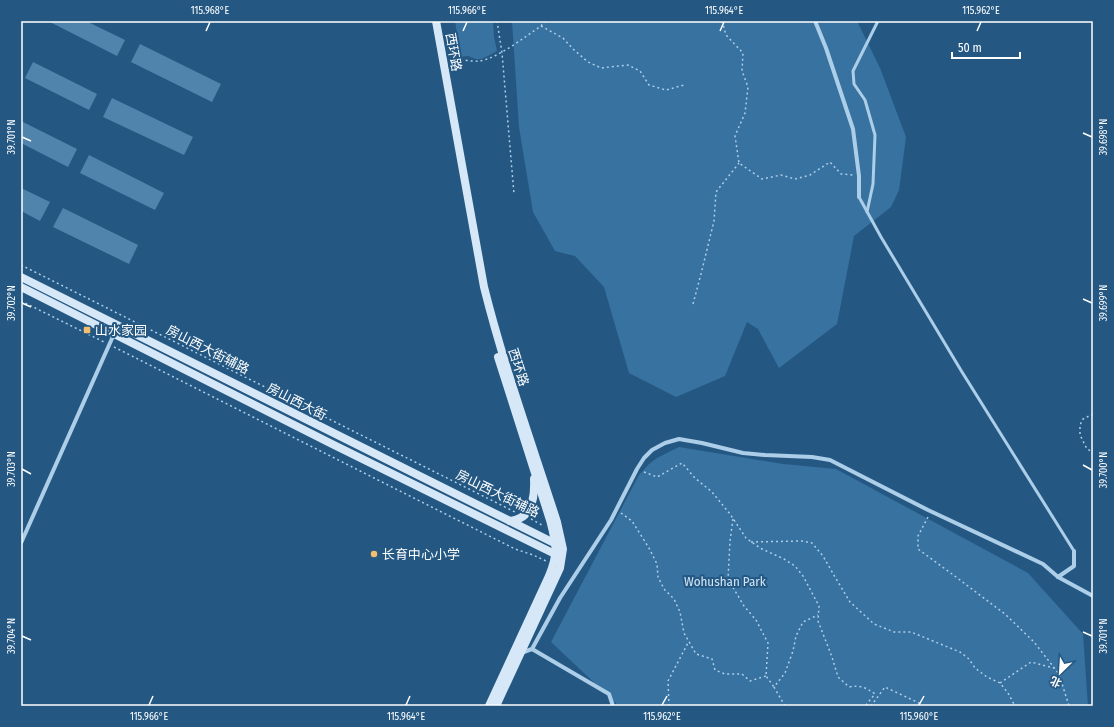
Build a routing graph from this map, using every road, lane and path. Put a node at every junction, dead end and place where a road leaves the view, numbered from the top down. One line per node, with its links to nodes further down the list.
1 (430, 21): 26 (main road, 西环路)
2 (436, 21): 10 (main road, 西环路)
3 (497, 21): 9 (path)
4 (545, 21): 8 (path)
5 (722, 21): 12 (path)
6 (815, 21): 13 (street)
7 (878, 21): 16 (lane)
8 (541, 26): 9 (path); 11 (path)
9 (502, 53): 10 (path); 14 (path)
10 (442, 54): 37 (main road, 西环路)
11 (684, 85)
12 (739, 163): 13 (path); 21 (path)
13 (859, 176): 15 (street)
14 (514, 194)
15 (858, 197): 16 (lane)
16 (866, 212): 38 (lane)
17 (21, 265): 30 (path, 房山西大街辅路)
18 (21, 277): 33 (main road, 房山西大街)
19 (21, 287): 22 (main road, 房山西大街)
20 (21, 301): 23 (path)
21 (693, 304)
22 (114, 334): 23 (street); 39 (main road, 房山西大街)
23 (109, 345): 36 (street); 40 (path)
24 (1093, 414): 25 (path)
25 (1093, 452)
26 (533, 467): 33 (main road); 34 (main road, 西环路)
27 (636, 469): 28 (street); 29 (street); 32 (path)
28 (616, 510): 44 (path); 45 (street)
29 (931, 512): 41 (street); 47 (path)
30 (519, 514)
31 (526, 517): 34 (path, 房山西大街辅路)
32 (733, 519): 35 (path); 48 (path)
33 (510, 521): 37 (main road, 房山西大街)
34 (552, 530): 37 (main road, 西环路)
35 (751, 542): 43 (path); 49 (path)
36 (21, 543)
37 (559, 545): 39 (main road, 西环路)
38 (1074, 551): 41 (street)
39 (559, 556): 40 (main road, 西环路); 46 (main road, 西环路)
40 (554, 565): 53 (main road, 西环路)
41 (1058, 577): 42 (street)
42 (1093, 596)
43 (819, 615): 50 (path); 51 (path)
44 (689, 641): 48 (path); 56 (path)
45 (532, 649): 46 (street); 55 (street)
46 (519, 654): 54 (main road, 西环路)
47 (1054, 668): 49 (path); 62 (path)
48 (766, 676): 50 (path)
49 (1000, 683): 61 (path)
50 (774, 687): 57 (path)
51 (875, 694): 52 (path); 58 (path)
52 (878, 696): 59 (path); 60 (path)
53 (489, 706)
54 (496, 706)
55 (613, 706)
56 (669, 706)
57 (785, 706)
58 (865, 706)
59 (870, 706)
60 (917, 706)
61 (1014, 706)
62 (1069, 706)

